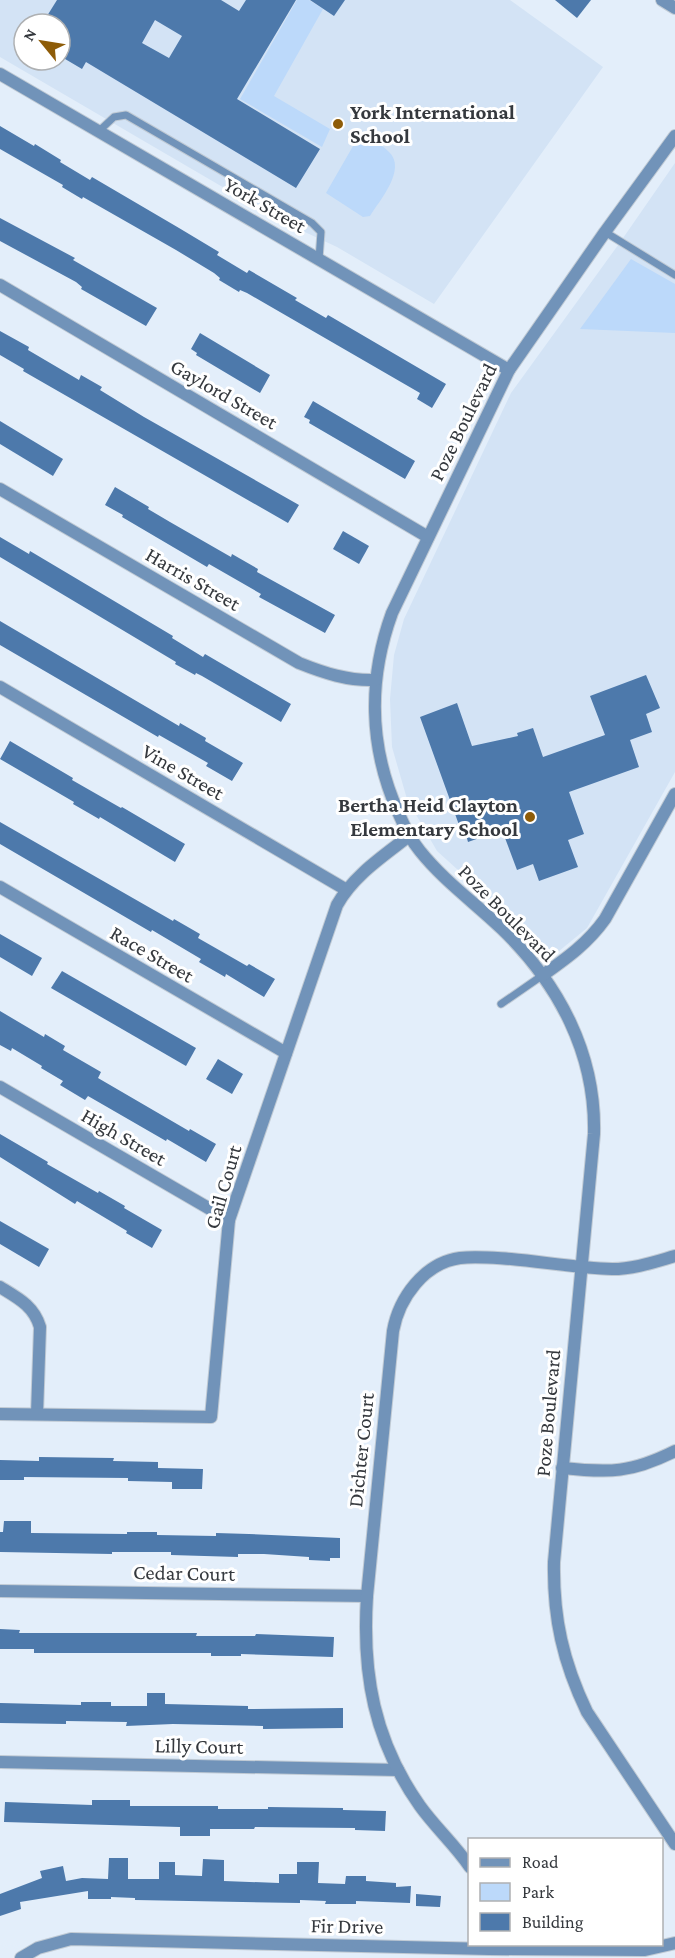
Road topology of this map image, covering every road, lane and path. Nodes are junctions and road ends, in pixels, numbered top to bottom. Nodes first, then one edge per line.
1 (662, 0) edge
2 (675, 8) edge
3 (0, 74) edge
4 (99, 131) junction
5 (675, 136) edge
6 (604, 232) junction
7 (319, 259) junction
8 (675, 275) edge
9 (0, 285) edge
10 (508, 370) junction
11 (0, 489) edge
12 (428, 537) junction
13 (375, 680) junction
14 (0, 687) edge
15 (675, 794) edge
16 (409, 836) junction
17 (0, 887) edge
18 (345, 889) junction
19 (543, 975) junction
20 (501, 1005) dead end
21 (285, 1053) junction
22 (0, 1087) edge
23 (230, 1220) junction
24 (675, 1256) edge
25 (582, 1266) junction
26 (0, 1287) edge
27 (0, 1414) edge
28 (37, 1414) junction
29 (675, 1451) edge
30 (562, 1468) junction
31 (0, 1591) edge
32 (367, 1596) junction
33 (0, 1762) edge
34 (398, 1770) junction
35 (675, 1844) edge
36 (468, 1864) edge
37 (662, 1946) edge
38 (489, 1947) edge
39 (21, 1958) edge

1 - 2 street
3 - 4 street, York Street
4 - 7 street, York Street
4 - 7 lane
5 - 6 street, Poze Boulevard
6 - 8 lane
6 - 10 street, Poze Boulevard
7 - 10 street, York Street
9 - 12 street, Gaylord Street
10 - 12 street, Poze Boulevard
11 - 13 street, Harris Street
12 - 13 street, Poze Boulevard
13 - 16 street, Poze Boulevard
14 - 18 street, Vine Street
15 - 19 street
16 - 18 street, Gail Court
16 - 19 street, Poze Boulevard
17 - 21 street, Race Street
18 - 21 street, Gail Court
19 - 20 lane
19 - 25 street, Poze Boulevard
21 - 23 street, Gail Court
22 - 23 street, High Street
23 - 28 street, Gail Court
24 - 25 street, Dichter Court
25 - 30 street, Poze Boulevard
25 - 32 street, Dichter Court
26 - 28 street
27 - 28 street, Gail Court
29 - 30 street
30 - 35 street, Poze Boulevard
31 - 32 street, Cedar Court
32 - 34 street, Dichter Court
33 - 34 street, Lilly Court
34 - 36 street, Dichter Court
37 - 38 street, Fir Drive
38 - 39 street, Fir Drive

